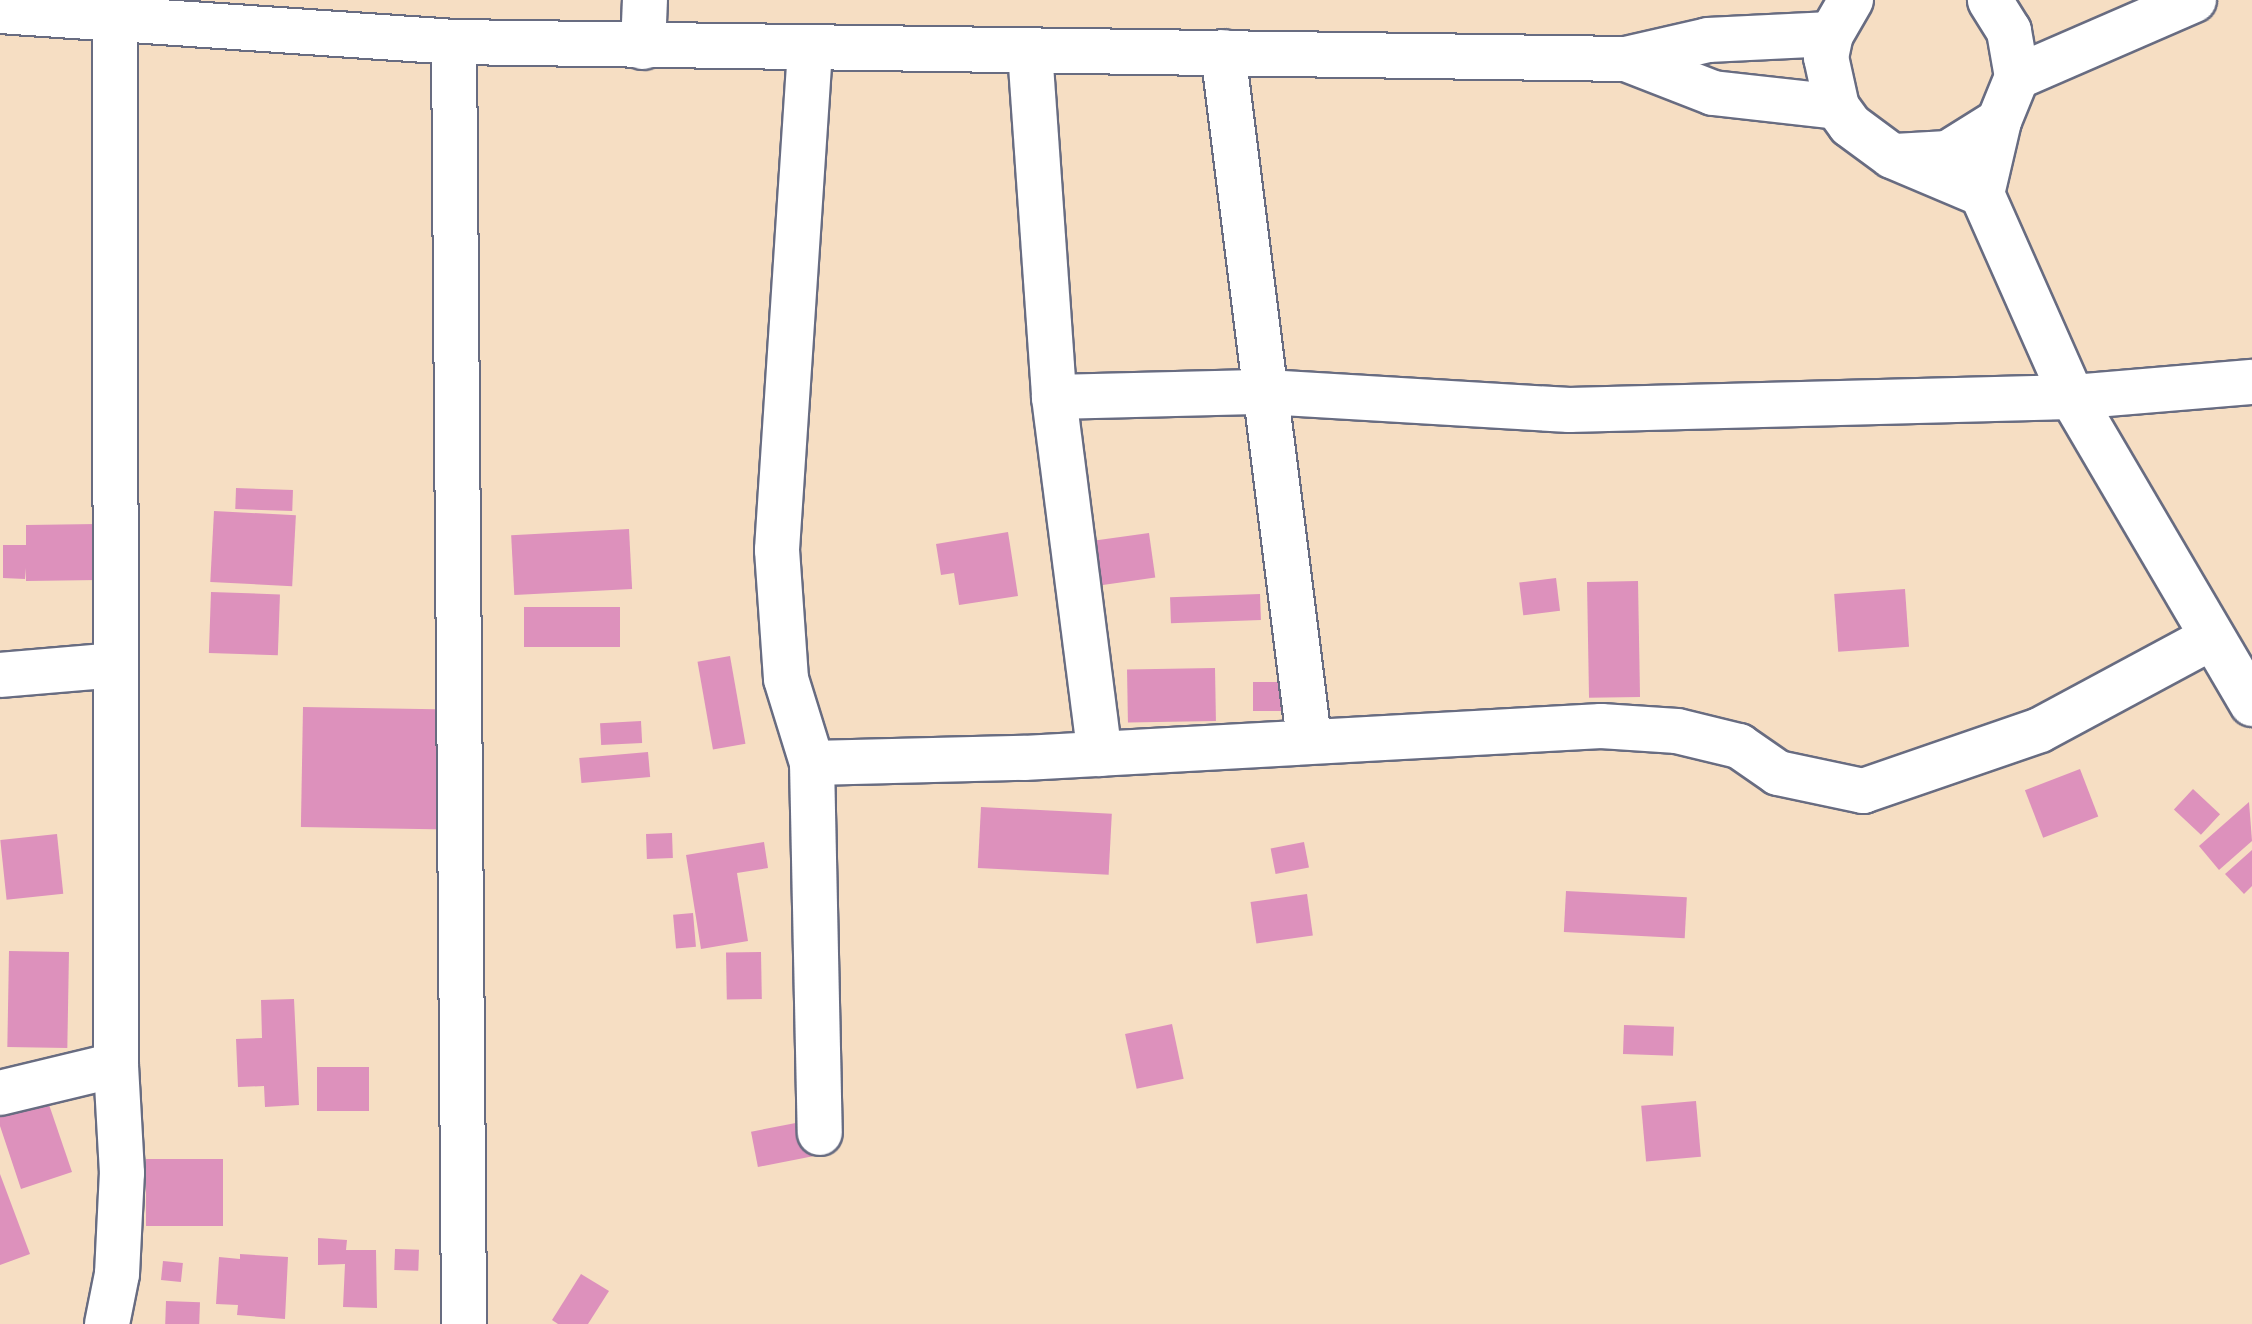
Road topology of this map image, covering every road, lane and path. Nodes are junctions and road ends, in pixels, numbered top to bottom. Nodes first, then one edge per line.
1 (645, 0) edge
2 (1990, 0) edge
3 (2194, 0) edge
4 (0, 11) edge
5 (1841, 17) edge
6 (115, 21) junction
7 (454, 42) junction
8 (643, 47) junction
9 (810, 50) junction
10 (1030, 51) junction
11 (1223, 52) junction
12 (1626, 59) junction
13 (2017, 77) junction
14 (1837, 107) junction
15 (1999, 121) junction
16 (1892, 156) junction
17 (1982, 194) junction
18 (2252, 382) edge
19 (1266, 392) junction
20 (1054, 397) junction
21 (2072, 397) junction
22 (2211, 638) junction
23 (116, 665) junction
24 (0, 675) edge
25 (2252, 704) edge
26 (1309, 740) junction
27 (1100, 754) junction
28 (812, 763) junction
29 (116, 1065) junction
30 (0, 1093) edge
31 (820, 1133) dead end
32 (107, 1324) edge
33 (464, 1324) edge

1 - 8 street
2 - 13 street
3 - 13 street
4 - 6 street
5 - 12 street
5 - 14 street
6 - 7 street
6 - 23 street
7 - 8 street
7 - 33 street
8 - 9 street
9 - 10 street
9 - 28 street
10 - 11 street
10 - 20 street
11 - 12 street
11 - 19 street
12 - 14 street
13 - 15 street
14 - 16 street
15 - 16 street
15 - 17 street
16 - 17 street
17 - 21 street
18 - 21 street
19 - 20 street
19 - 21 street
19 - 26 street
20 - 27 street
21 - 22 street
22 - 25 street
22 - 26 street
23 - 24 street
23 - 29 street
26 - 27 street
27 - 28 street
28 - 31 street
29 - 30 street
29 - 32 street

